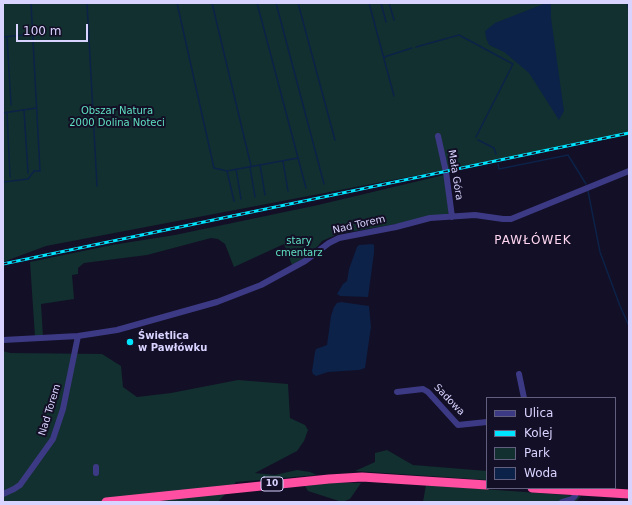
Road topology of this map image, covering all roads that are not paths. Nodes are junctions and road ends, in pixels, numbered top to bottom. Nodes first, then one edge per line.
1 (438, 136) dead end
2 (629, 171) edge
3 (452, 217) junction
4 (78, 336) junction
5 (3, 340) edge
6 (519, 374) dead end
7 (397, 392) dead end
8 (524, 397) edge
9 (486, 422) edge
10 (486, 485) edge
11 (547, 489) edge
12 (588, 490) edge
13 (576, 491) junction
14 (3, 494) edge
15 (629, 494) edge
16 (106, 502) edge
17 (562, 502) edge

1 - 3 street, Mała Góra
2 - 3 street, Nad Torem
3 - 4 street, Nad Torem
4 - 5 street, Nad Torem
4 - 14 street, Nad Torem
6 - 8 street
7 - 9 street, Sadowa
10 - 16 highway, 10
11 - 13 highway
12 - 13 highway
12 - 15 highway
13 - 17 street

